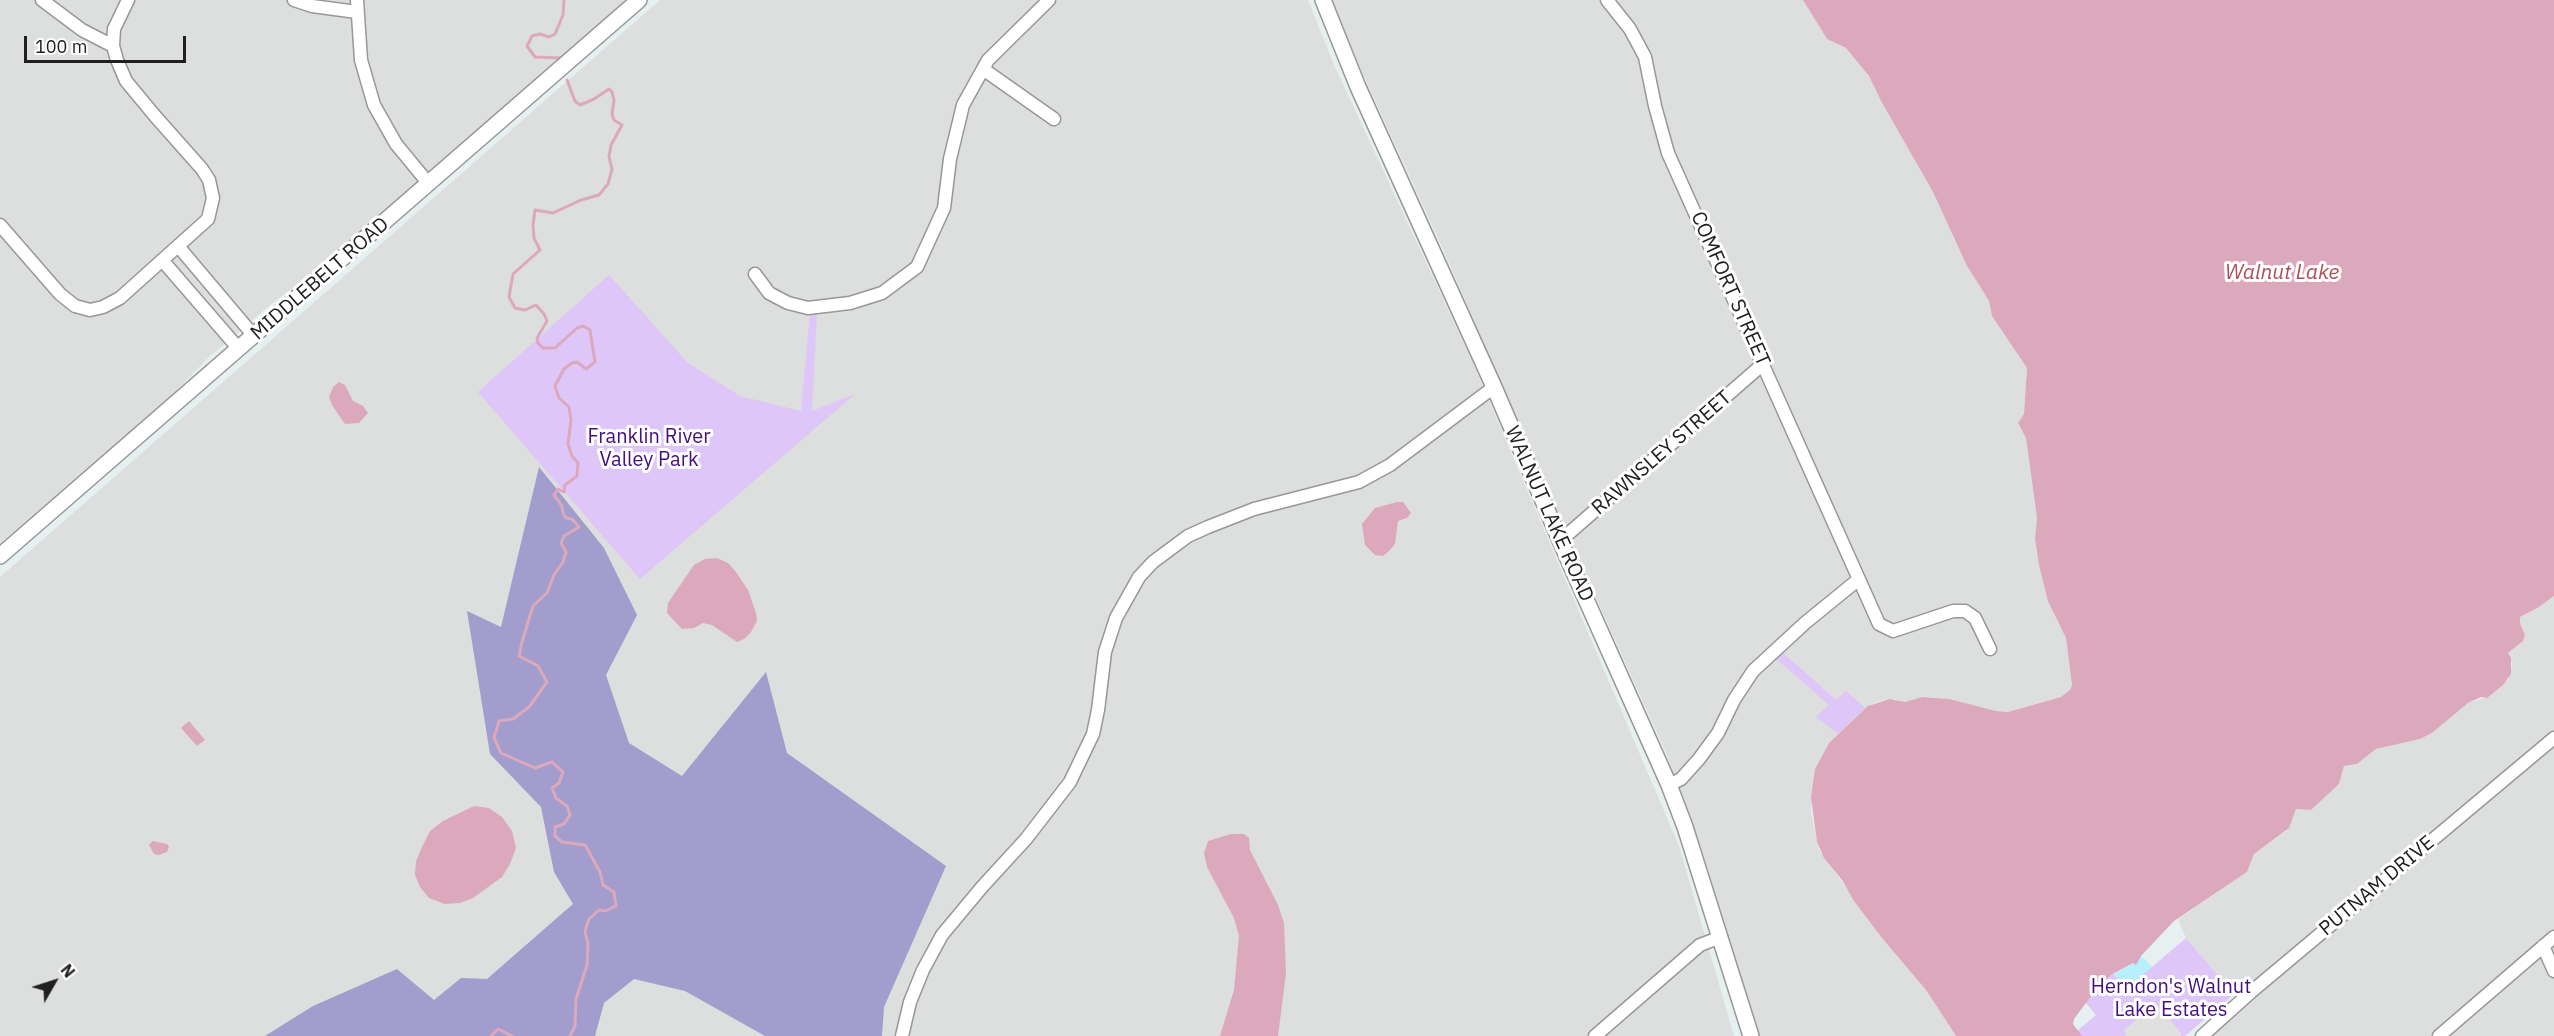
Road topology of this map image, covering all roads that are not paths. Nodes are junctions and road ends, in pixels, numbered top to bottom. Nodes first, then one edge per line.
1 (42, 0) edge
2 (128, 0) edge
3 (294, 0) edge
4 (639, 0) edge
5 (1049, 0) edge
6 (1323, 0) edge
7 (1607, 0) edge
8 (357, 6) edge
9 (113, 46) junction
10 (983, 69) junction
11 (1054, 119) dead end
12 (429, 184) junction
13 (0, 225) edge
14 (170, 253) junction
15 (755, 274) dead end
16 (254, 336) junction
17 (239, 349) junction
18 (1763, 364) junction
19 (1494, 387) junction
20 (1560, 541) junction
21 (0, 556) edge
22 (1859, 579) junction
23 (1990, 649) dead end
24 (2554, 738) edge
25 (1669, 785) junction
26 (1721, 937) junction
27 (2554, 938) edge
28 (2544, 946) junction
29 (2554, 971) edge
30 (902, 1036) edge
31 (1595, 1036) edge
32 (1752, 1036) edge
33 (2202, 1036) edge
34 (2439, 1036) edge

1 - 9 street
2 - 9 street
3 - 8 street
4 - 12 street, MIDDLEBELT ROAD
5 - 10 street
6 - 19 street, WALNUT LAKE ROAD
7 - 18 street, COMFORT STREET
8 - 12 street
9 - 14 street
10 - 11 street
10 - 15 street
12 - 16 street, MIDDLEBELT ROAD
13 - 14 street
14 - 16 street
14 - 17 street
16 - 17 street, MIDDLEBELT ROAD
17 - 21 street, MIDDLEBELT ROAD
18 - 20 street, RAWNSLEY STREET
18 - 22 street, COMFORT STREET
19 - 20 street, WALNUT LAKE ROAD
19 - 30 street
20 - 25 street, WALNUT LAKE ROAD
22 - 23 street, COMFORT STREET
22 - 25 street
24 - 33 street, PUTNAM DRIVE
25 - 26 street, WALNUT LAKE ROAD
26 - 31 street
26 - 32 street, WALNUT LAKE ROAD
27 - 28 street
28 - 29 street
28 - 34 street

